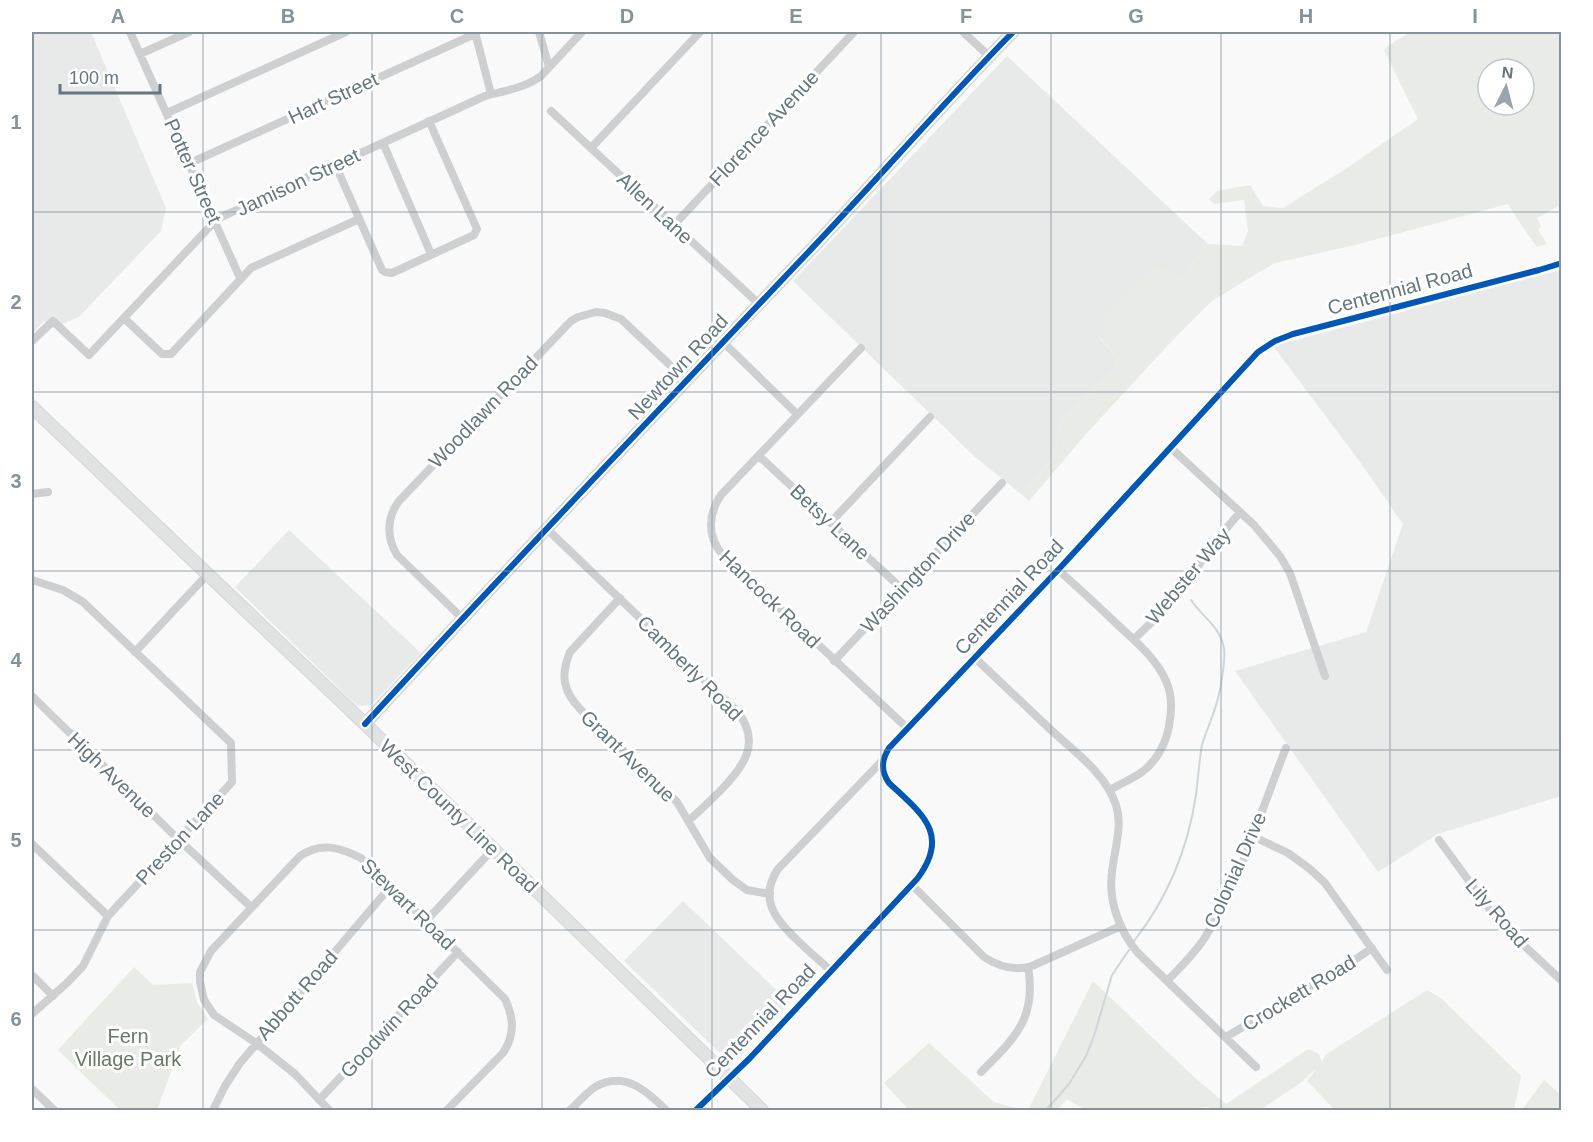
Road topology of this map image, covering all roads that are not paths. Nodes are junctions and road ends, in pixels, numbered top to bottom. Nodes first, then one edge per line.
1 (130, 32) edge
2 (189, 32) edge
3 (346, 32) edge
4 (539, 32) edge
5 (582, 32) edge
6 (700, 32) edge
7 (854, 32) edge
8 (963, 32) edge
9 (1013, 32) edge
10 (475, 33) edge
11 (140, 54) junction
12 (989, 56) junction
13 (549, 67) junction
14 (490, 94) junction
15 (551, 111) dead end
16 (167, 113) junction
17 (429, 121) junction
18 (383, 143) junction
19 (591, 148) junction
20 (190, 164) junction
21 (335, 164) junction
22 (359, 219) junction
23 (215, 220) junction
24 (674, 225) junction
25 (431, 254) junction
26 (1562, 263) edge
27 (240, 278) junction
28 (759, 304) junction
29 (124, 318) junction
30 (32, 341) edge
31 (724, 343) junction
32 (861, 348) dead end
33 (687, 381) junction
34 (32, 407) edge
35 (798, 414) junction
36 (930, 417) dead end
37 (1171, 448) junction
38 (759, 456) junction
39 (1002, 483) dead end
40 (48, 492) dead end
41 (32, 494) edge
42 (1240, 512) junction
43 (831, 522) junction
44 (547, 529) junction
45 (1058, 570) junction
46 (207, 575) junction
47 (32, 580) edge
48 (902, 589) junction
49 (620, 598) junction
50 (462, 618) junction
51 (1134, 639) junction
52 (135, 652) junction
53 (975, 658) junction
54 (834, 661) junction
55 (1325, 675) dead end
56 (32, 696) edge
57 (365, 724) junction
58 (907, 728) junction
59 (1286, 748) dead end
60 (883, 760) junction
61 (1110, 790) junction
62 (688, 821) junction
63 (1252, 836) junction
64 (178, 839) junction
65 (1439, 840) dead end
66 (32, 844) edge
67 (493, 849) junction
68 (912, 885) junction
69 (390, 887) junction
70 (770, 894) junction
71 (251, 907) junction
72 (108, 916) junction
73 (426, 921) junction
74 (1121, 926) junction
75 (1372, 948) junction
76 (458, 952) junction
77 (1028, 967) junction
78 (1388, 970) dead end
79 (831, 971) junction
80 (32, 975) edge
81 (1167, 981) junction
82 (1562, 981) edge
83 (53, 996) junction
84 (32, 1014) edge
85 (1226, 1037) junction
86 (256, 1043) junction
87 (1256, 1067) dead end
88 (981, 1072) dead end
89 (728, 1079) junction
90 (32, 1089) edge
91 (319, 1100) junction
92 (54, 1110) edge
93 (213, 1110) edge
94 (329, 1110) edge
95 (447, 1110) edge
96 (570, 1110) edge
97 (666, 1110) edge
98 (696, 1110) edge
99 (762, 1110) edge

1 - 11 street, Potter Street
2 - 11 street
3 - 16 street
4 - 13 street
5 - 13 street, Jamison Street
6 - 19 street
7 - 24 street, Florence Avenue
8 - 12 street
9 - 12 street, Newtown Road
10 - 14 street
10 - 20 street, Hart Street
11 - 16 street, Potter Street
12 - 28 street, Newtown Road
13 - 14 street, Jamison Street
14 - 17 street, Jamison Street
15 - 19 street, Allen Lane
16 - 20 street, Potter Street
17 - 18 street, Jamison Street
17 - 25 street
18 - 21 street, Jamison Street
18 - 25 street
19 - 24 street, Allen Lane
20 - 23 street, Potter Street
21 - 22 street
21 - 23 street, Jamison Street
22 - 25 street
22 - 27 street
23 - 27 street, Potter Street
23 - 29 street, Jamison Street
24 - 28 street, Allen Lane
26 - 37 street, Centennial Road
27 - 29 street
28 - 31 street, Newtown Road
29 - 30 street, Jamison Street
31 - 33 street, Newtown Road
31 - 35 street
32 - 35 street, Hancock Road
33 - 44 street, Newtown Road
33 - 50 street, Woodlawn Road
34 - 46 main road, West County Line Road
35 - 38 street, Hancock Road
36 - 43 street
37 - 42 street
37 - 45 street, Centennial Road
38 - 43 street, Betsy Lane
38 - 54 street, Hancock Road
39 - 48 street, Washington Drive
40 - 41 street
42 - 51 street, Webster Way
42 - 55 street
43 - 48 street, Betsy Lane
44 - 49 street, Camberly Road
44 - 50 street, Newtown Road
45 - 51 street
45 - 53 street, Centennial Road
46 - 52 street
46 - 57 main road, West County Line Road
47 - 52 street, Preston Lane
48 - 54 street, Washington Drive
49 - 62 street, Grant Avenue
49 - 62 street, Camberly Road
50 - 57 street, Newtown Road
51 - 61 street
52 - 64 street, Preston Lane
53 - 58 street, Centennial Road
53 - 61 street
54 - 58 street, Hancock Road
56 - 64 street, High Avenue
57 - 67 main road, West County Line Road
58 - 60 street, Centennial Road
59 - 63 street, Colonial Drive
60 - 68 street, Centennial Road
60 - 70 street
61 - 74 street
62 - 70 street, Grant Avenue
63 - 75 street
63 - 81 street, Colonial Drive
64 - 71 street, High Avenue
64 - 72 street, Preston Lane
65 - 82 street, Lily Road
66 - 72 street
67 - 73 street
67 - 89 main road, West County Line Road
68 - 77 street
68 - 79 street, Centennial Road
69 - 71 street, Stewart Road
69 - 73 street, Stewart Road
69 - 86 street, Abbott Road
70 - 79 street
71 - 86 street
72 - 83 street, Preston Lane
73 - 76 street, Stewart Road
74 - 77 street
74 - 81 street
75 - 78 street
75 - 85 street, Crockett Road
76 - 91 street, Goodwin Road
76 - 95 street, Stewart Road
77 - 88 street
79 - 89 street, Centennial Road
80 - 83 street
81 - 85 street
83 - 84 street, Preston Lane
85 - 87 street
86 - 91 street
86 - 93 street, Abbott Road
89 - 98 street, Centennial Road
89 - 99 main road, West County Line Road
90 - 92 street
91 - 94 street
96 - 97 street

